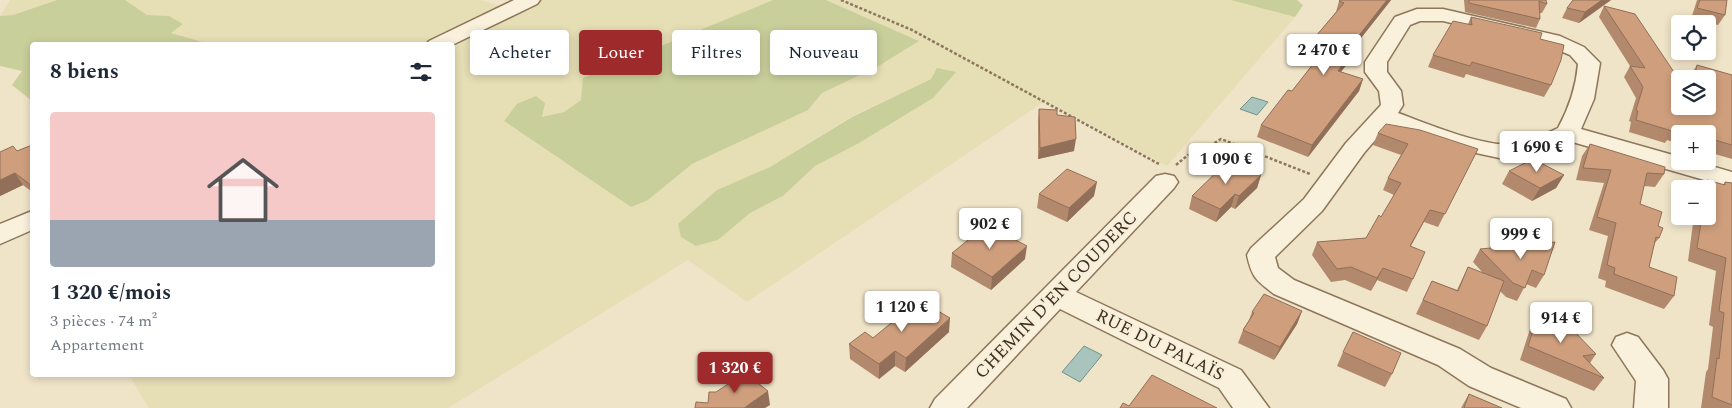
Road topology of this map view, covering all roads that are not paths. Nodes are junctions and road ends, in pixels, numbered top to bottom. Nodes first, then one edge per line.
1 (530, 0) edge
2 (1442, 7) edge
3 (442, 42) edge
4 (1384, 116) junction
5 (1567, 133) junction
6 (1168, 176) road end
7 (1732, 180) edge
8 (30, 221) edge
9 (0, 235) edge
10 (1058, 294) junction
11 (1627, 345) dead end
12 (947, 408) edge
13 (1252, 408) edge
14 (1554, 408) edge
15 (1651, 408) edge

1 - 3 street
2 - 4 street
2 - 5 street
4 - 5 street
4 - 14 street
5 - 7 street
6 - 10 street, CHEMIN D'EN COUDERC
8 - 9 street
10 - 12 street, CHEMIN D'EN COUDERC
10 - 13 street, RUE DU PALAÏS
11 - 15 street

